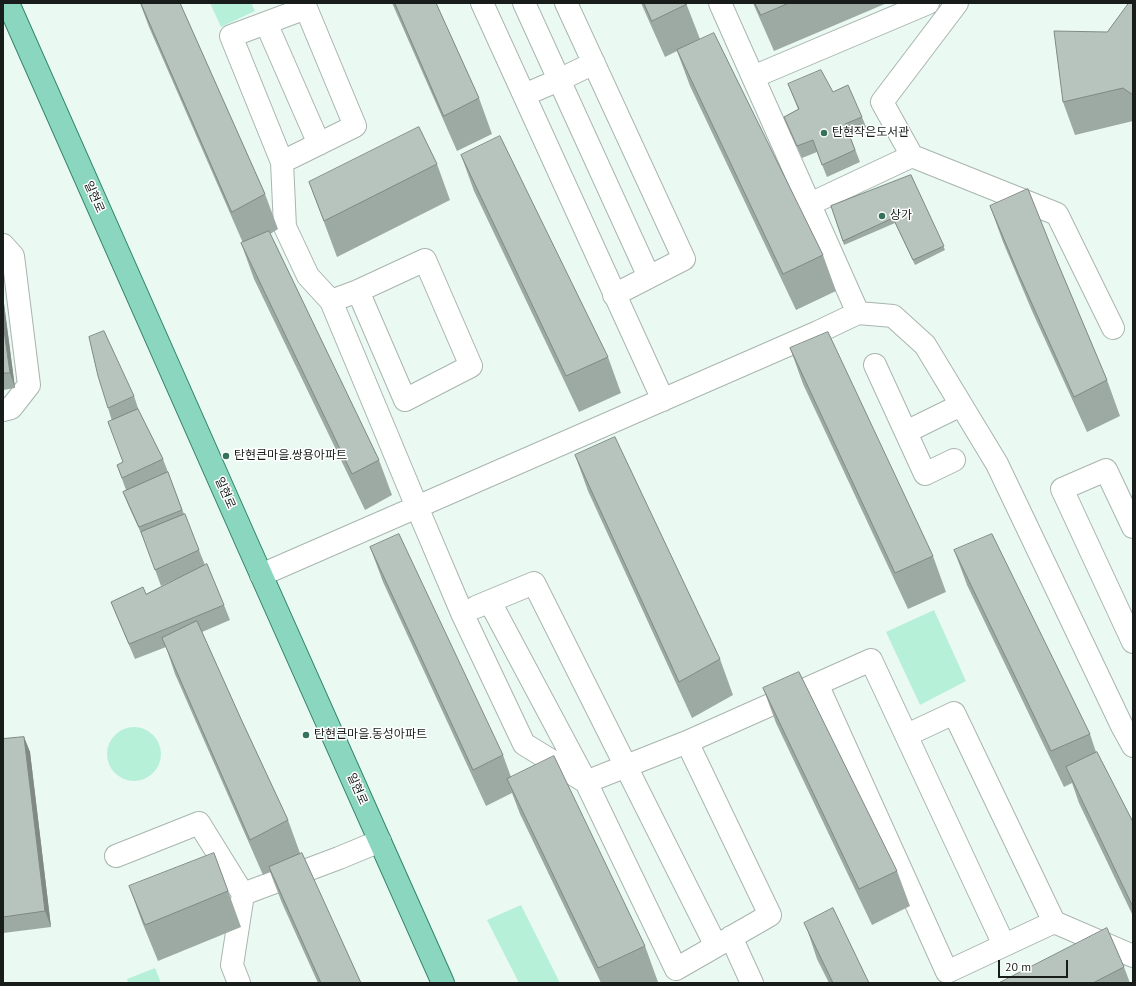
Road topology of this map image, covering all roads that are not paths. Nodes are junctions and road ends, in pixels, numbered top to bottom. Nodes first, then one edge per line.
1 (8, 3) edge
2 (482, 3) edge
3 (524, 3) edge
4 (566, 3) edge
5 (720, 3) edge
6 (928, 3) edge
7 (957, 3) edge
8 (266, 23) junction
9 (594, 63) junction
10 (753, 77) junction
11 (559, 80) junction
12 (524, 95) junction
13 (319, 144) junction
14 (912, 156) junction
15 (282, 162) junction
16 (810, 204) junction
17 (3, 245) edge
18 (649, 277) junction
19 (358, 291) junction
20 (614, 295) junction
21 (331, 301) junction
22 (858, 313) junction
23 (1113, 328) dead end
24 (875, 366) dead end
25 (663, 400) junction
26 (962, 405) junction
27 (3, 410) edge
28 (906, 432) junction
29 (954, 460) dead end
30 (417, 507) junction
31 (1133, 526) edge
32 (261, 575) junction
33 (490, 602) junction
34 (462, 613) junction
35 (1133, 642) edge
36 (817, 684) junction
37 (1127, 723) edge
38 (906, 735) junction
39 (687, 742) junction
40 (1133, 746) edge
41 (626, 766) junction
42 (586, 782) junction
43 (380, 841) junction
44 (116, 856) dead end
45 (243, 894) junction
46 (1054, 922) junction
47 (723, 942) junction
48 (1004, 945) junction
49 (1133, 956) edge
50 (239, 983) edge
51 (443, 983) edge
52 (752, 983) edge

1 - 32 main road, 일현로
2 - 12 lane
3 - 11 lane
4 - 9 lane
5 - 10 lane
6 - 10 lane
7 - 14 lane
8 - 13 lane
8 - 13 lane
8 - 15 lane
9 - 11 lane
9 - 18 lane
10 - 16 lane
11 - 12 lane
11 - 18 lane
12 - 20 lane
13 - 15 lane
14 - 16 lane
14 - 23 lane
15 - 21 lane
16 - 22 lane
17 - 27 lane
18 - 20 lane
19 - 19 lane
19 - 21 lane
20 - 25 lane
21 - 30 lane
22 - 25 lane
22 - 26 lane
24 - 28 lane
25 - 30 lane
26 - 28 lane
26 - 37 lane
28 - 29 lane
30 - 32 lane
30 - 34 lane
31 - 35 lane
32 - 43 main road, 일현로
33 - 34 lane
33 - 41 lane
33 - 42 lane
34 - 42 lane
36 - 38 lane
36 - 39 lane
36 - 48 lane
37 - 40 lane
38 - 46 lane
38 - 48 lane
39 - 41 lane
39 - 47 lane
41 - 42 lane
41 - 47 lane
42 - 47 lane
43 - 45 lane
43 - 51 main road, 일현로
44 - 45 lane
45 - 50 lane
46 - 48 lane
46 - 49 lane
47 - 52 lane

